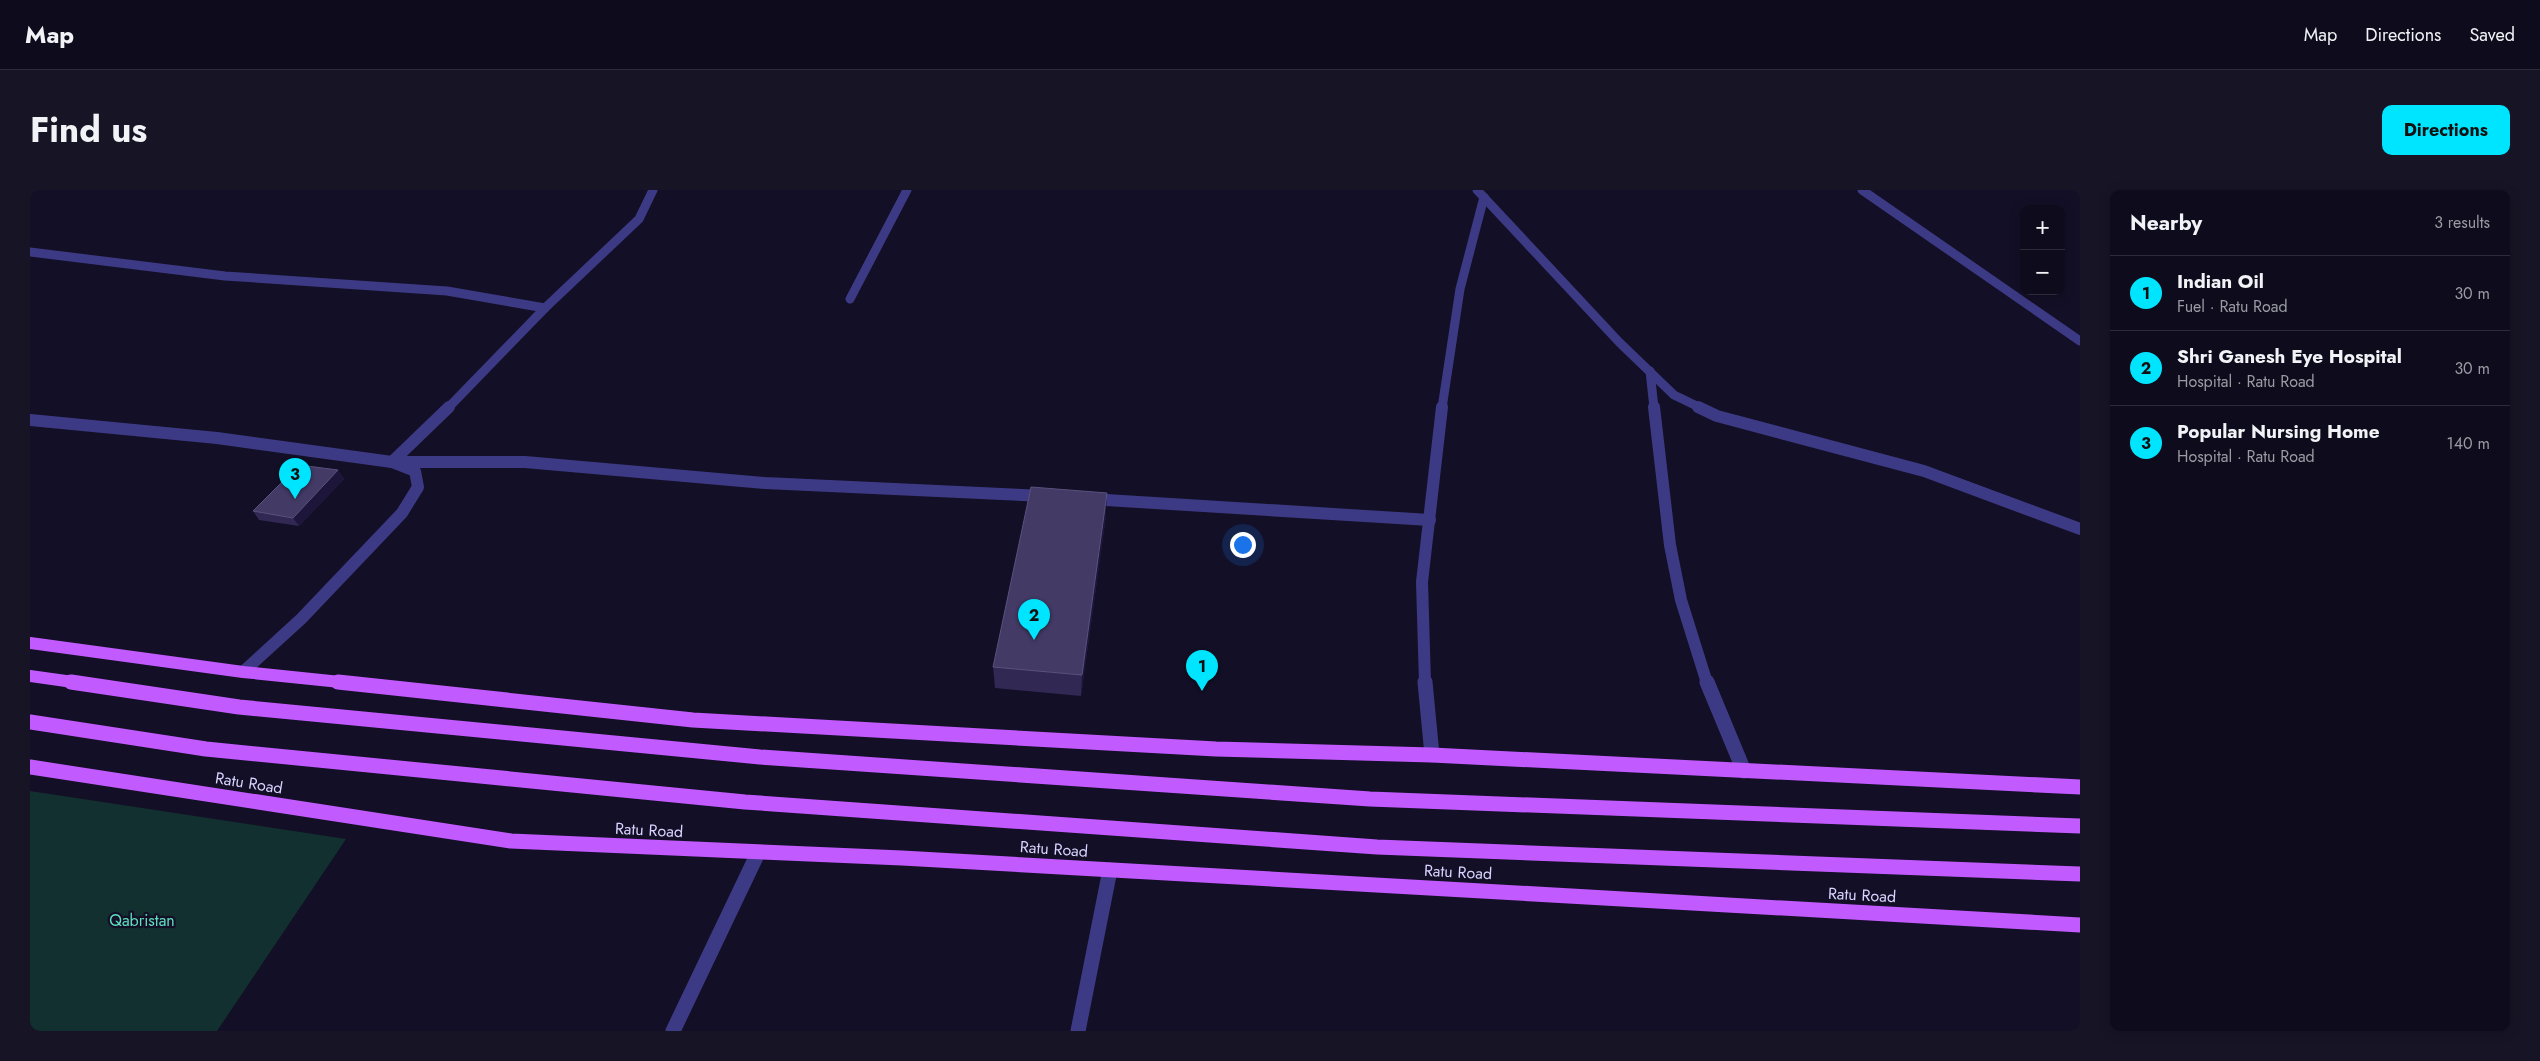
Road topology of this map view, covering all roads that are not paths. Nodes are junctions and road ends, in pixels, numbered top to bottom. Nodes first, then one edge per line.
1 (653, 190) edge
2 (906, 190) edge
3 (1862, 190) edge
4 (1481, 194) edge
5 (30, 252) edge
6 (850, 299) dead end
7 (545, 308) junction
8 (2080, 341) edge
9 (1650, 371) junction
10 (30, 420) edge
11 (392, 462) junction
12 (1062, 497) edge
13 (1082, 499) edge
14 (1430, 520) junction
15 (2080, 529) edge
16 (30, 643) edge
17 (243, 672) junction
18 (30, 676) edge
19 (30, 722) edge
20 (1432, 755) junction
21 (30, 767) edge
22 (1744, 771) junction
23 (2080, 788) edge
24 (2080, 826) edge
25 (758, 852) junction
26 (1110, 870) junction
27 (2080, 874) edge
28 (2080, 924) edge
29 (674, 1031) edge
30 (1078, 1031) edge

1 - 7 street
2 - 6 street
3 - 8 street
4 - 9 street
4 - 14 street
5 - 7 street
7 - 11 street
9 - 15 street
9 - 22 street
10 - 11 street
11 - 12 street
11 - 17 street
13 - 14 street
14 - 20 street
16 - 17 main road
17 - 20 main road
18 - 24 main road
19 - 27 main road
20 - 22 main road
21 - 25 main road, Ratu Road
22 - 23 main road
25 - 26 main road, Ratu Road
25 - 29 street
26 - 28 main road, Ratu Road
26 - 30 street

